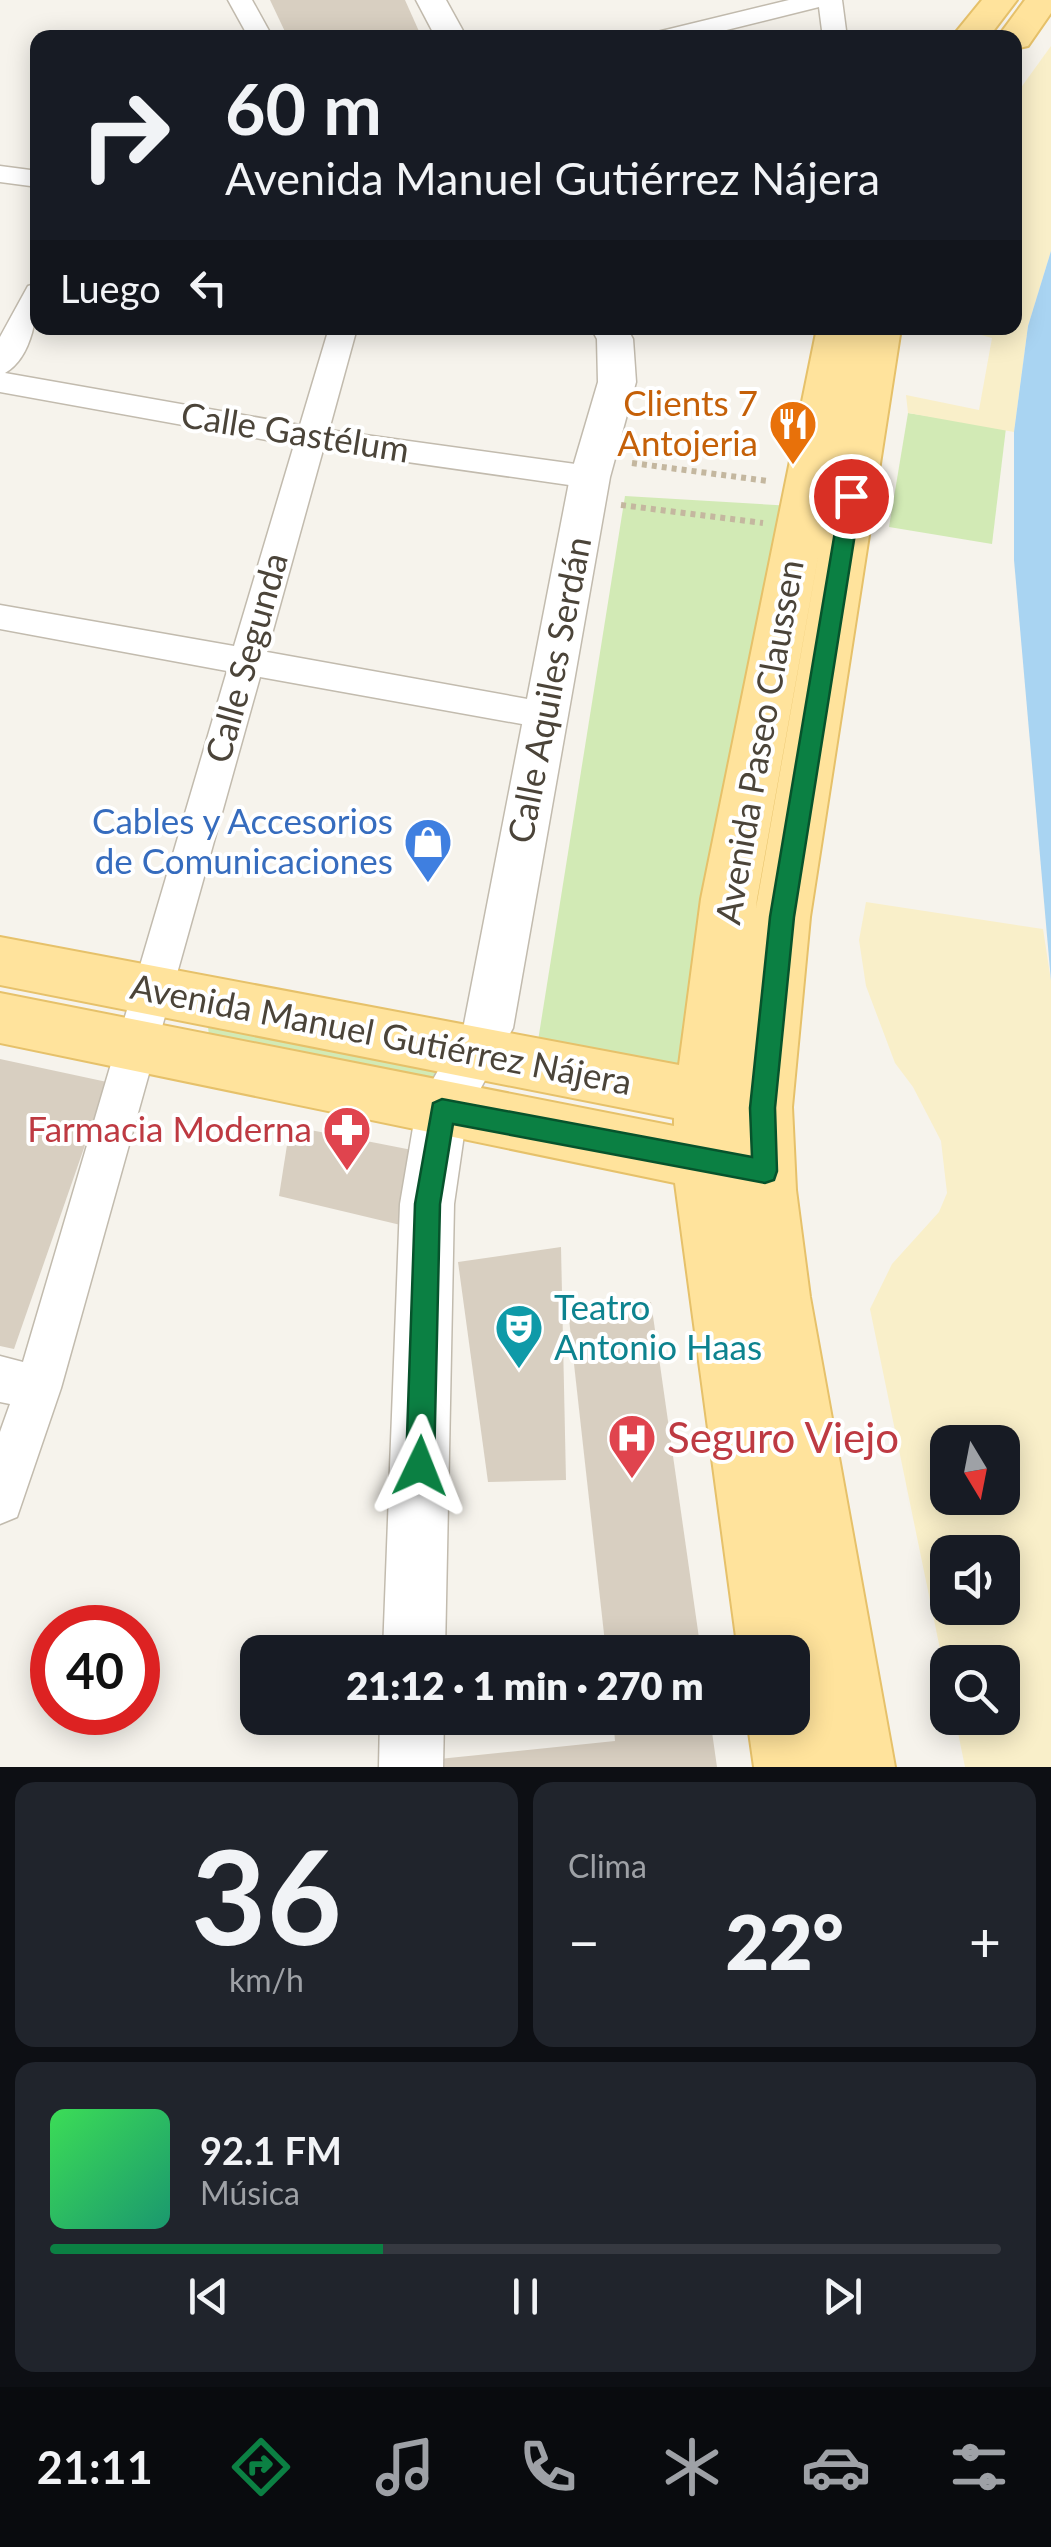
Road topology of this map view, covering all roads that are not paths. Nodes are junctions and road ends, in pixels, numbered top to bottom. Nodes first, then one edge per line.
1 (240, 0) edge
2 (431, 0) edge
3 (819, 0) edge
4 (830, 0) edge
5 (1000, 0) edge
6 (1043, 0) edge
7 (257, 30) edge
8 (448, 30) edge
9 (695, 30) edge
10 (833, 30) edge
11 (976, 30) edge
12 (1021, 30) edge
13 (0, 174) edge
14 (30, 178) edge
15 (30, 308) edge
16 (341, 335) edge
17 (617, 335) edge
18 (837, 335) edge
19 (879, 335) edge
20 (0, 366) edge
21 (0, 382) edge
22 (313, 438) junction
23 (591, 479) junction
24 (0, 617) edge
25 (244, 662) junction
26 (544, 715) junction
27 (0, 962) edge
28 (152, 989) junction
29 (0, 1018) edge
30 (137, 1045) junction
31 (473, 1053) junction
32 (442, 1110) junction
33 (734, 1135) junction
34 (19, 1384) edge
35 (0, 1500) edge
36 (415, 1635) edge
37 (773, 1635) edge
38 (412, 1735) edge
39 (787, 1735) edge
40 (411, 1767) edge
41 (792, 1767) edge
42 (857, 1767) edge

1 - 7 street
2 - 8 street
3 - 9 street
4 - 10 street
5 - 11 main road
6 - 12 main road
13 - 14 street
15 - 20 street
16 - 22 street, Calle Segunda
17 - 23 street, Calle Aquiles Serdán
18 - 33 main road, Avenida Paseo Claussen
19 - 33 main road, Avenida Paseo Claussen
21 - 22 street, Calle Gastélum
22 - 23 street, Calle Gastélum
22 - 25 street, Calle Segunda
23 - 26 street, Calle Aquiles Serdán
24 - 25 street
25 - 26 street
25 - 28 street, Calle Segunda
26 - 31 street, Calle Aquiles Serdán
27 - 28 main road, Avenida Manuel Gutiérrez Nájera
28 - 30 street, Calle Segunda
28 - 31 main road, Avenida Manuel Gutiérrez Nájera
29 - 30 main road, Avenida Manuel Gutiérrez Nájera
30 - 32 main road, Avenida Manuel Gutiérrez Nájera
30 - 34 street, Calle Segunda
31 - 32 street, Calle Aquiles Serdán
31 - 33 main road, Avenida Manuel Gutiérrez Nájera
32 - 33 main road, Avenida Manuel Gutiérrez Nájera
32 - 36 street
33 - 37 main road
33 - 42 main road
34 - 35 street, Calle Segunda
38 - 40 street
39 - 41 main road

